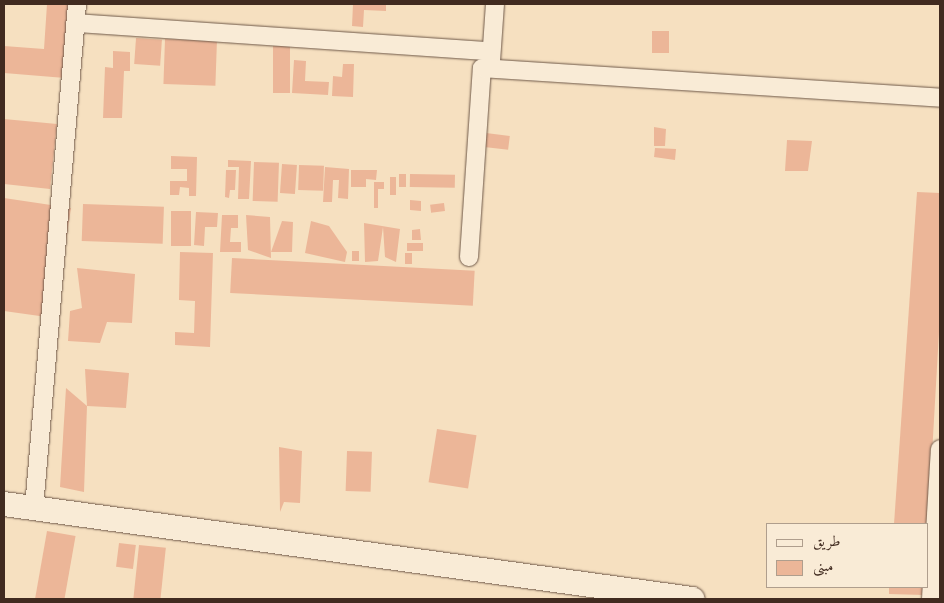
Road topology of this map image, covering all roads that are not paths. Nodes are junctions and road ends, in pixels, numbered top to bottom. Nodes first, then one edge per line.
1 (77, 4) edge
2 (495, 4) edge
3 (76, 23) junction
4 (491, 51) junction
5 (490, 69) junction
6 (940, 98) edge
7 (469, 257) dead end
8 (940, 450) edge
9 (4, 504) edge
10 (34, 508) junction
11 (692, 599) edge
12 (932, 599) edge

1 - 3 street
2 - 4 street
3 - 4 street
3 - 10 street
4 - 5 street
5 - 6 street
5 - 7 street
8 - 12 street
9 - 10 main road
10 - 11 main road

